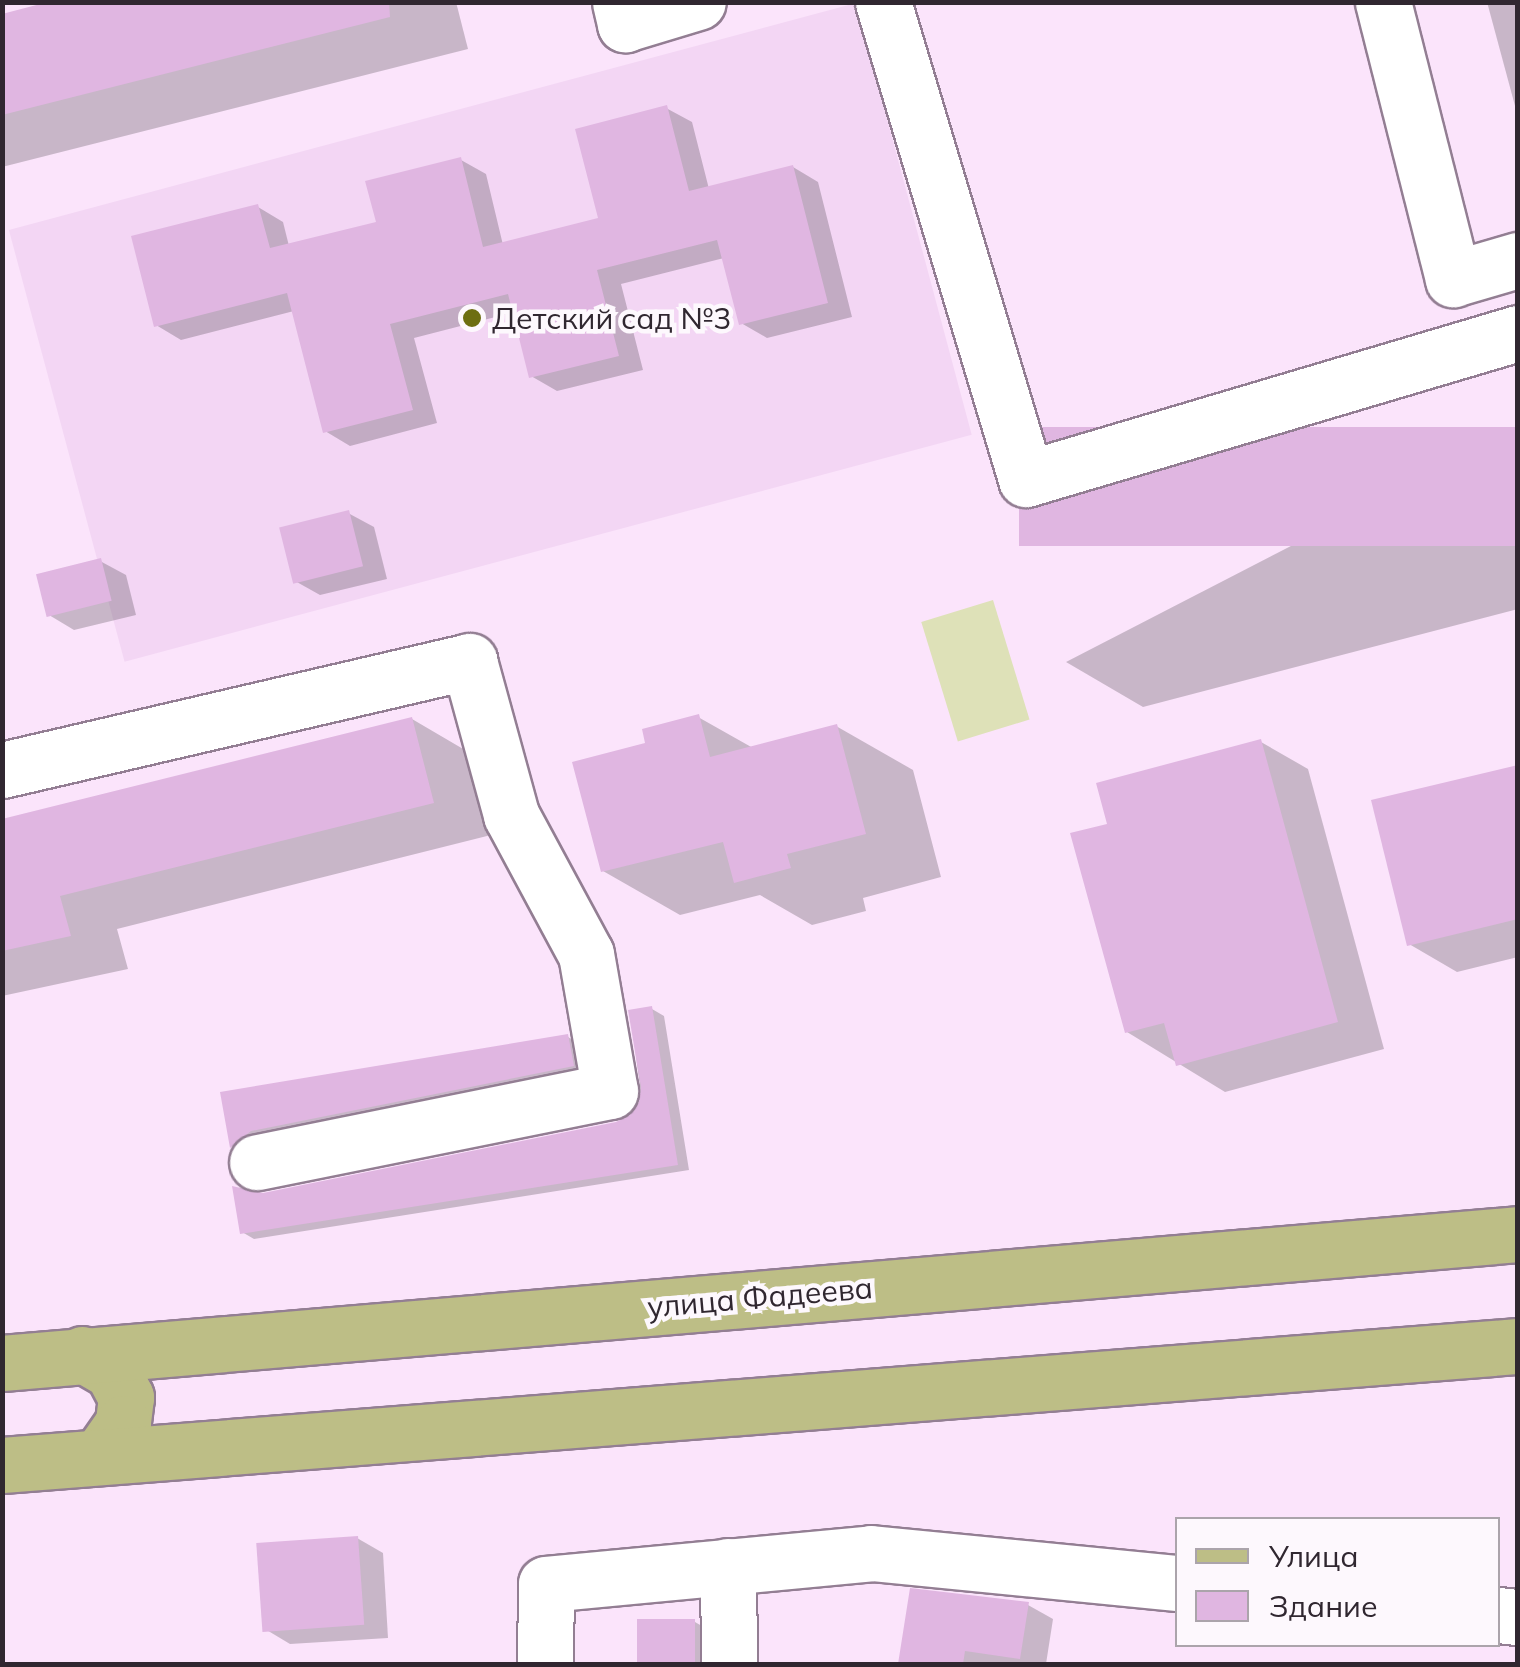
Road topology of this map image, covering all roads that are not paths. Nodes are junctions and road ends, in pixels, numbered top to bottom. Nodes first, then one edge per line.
1 (620, 2) edge
2 (698, 2) edge
3 (884, 2) edge
4 (1383, 2) edge
5 (1518, 260) edge
6 (1518, 333) edge
7 (2, 770) edge
8 (258, 1162) dead end
9 (1518, 1234) edge
10 (1518, 1346) edge
11 (82, 1354) junction
12 (2, 1363) edge
13 (101, 1456) junction
14 (2, 1465) edge
15 (728, 1566) junction
16 (1175, 1583) edge
17 (546, 1664) edge
18 (728, 1664) edge

1 - 2 street
3 - 6 street
4 - 5 street
7 - 8 street
9 - 11 main road, улица Фадеева
10 - 13 main road
11 - 12 main road, улица Фадеева
11 - 13 main road
13 - 14 main road
15 - 16 street
15 - 17 street
15 - 18 street

